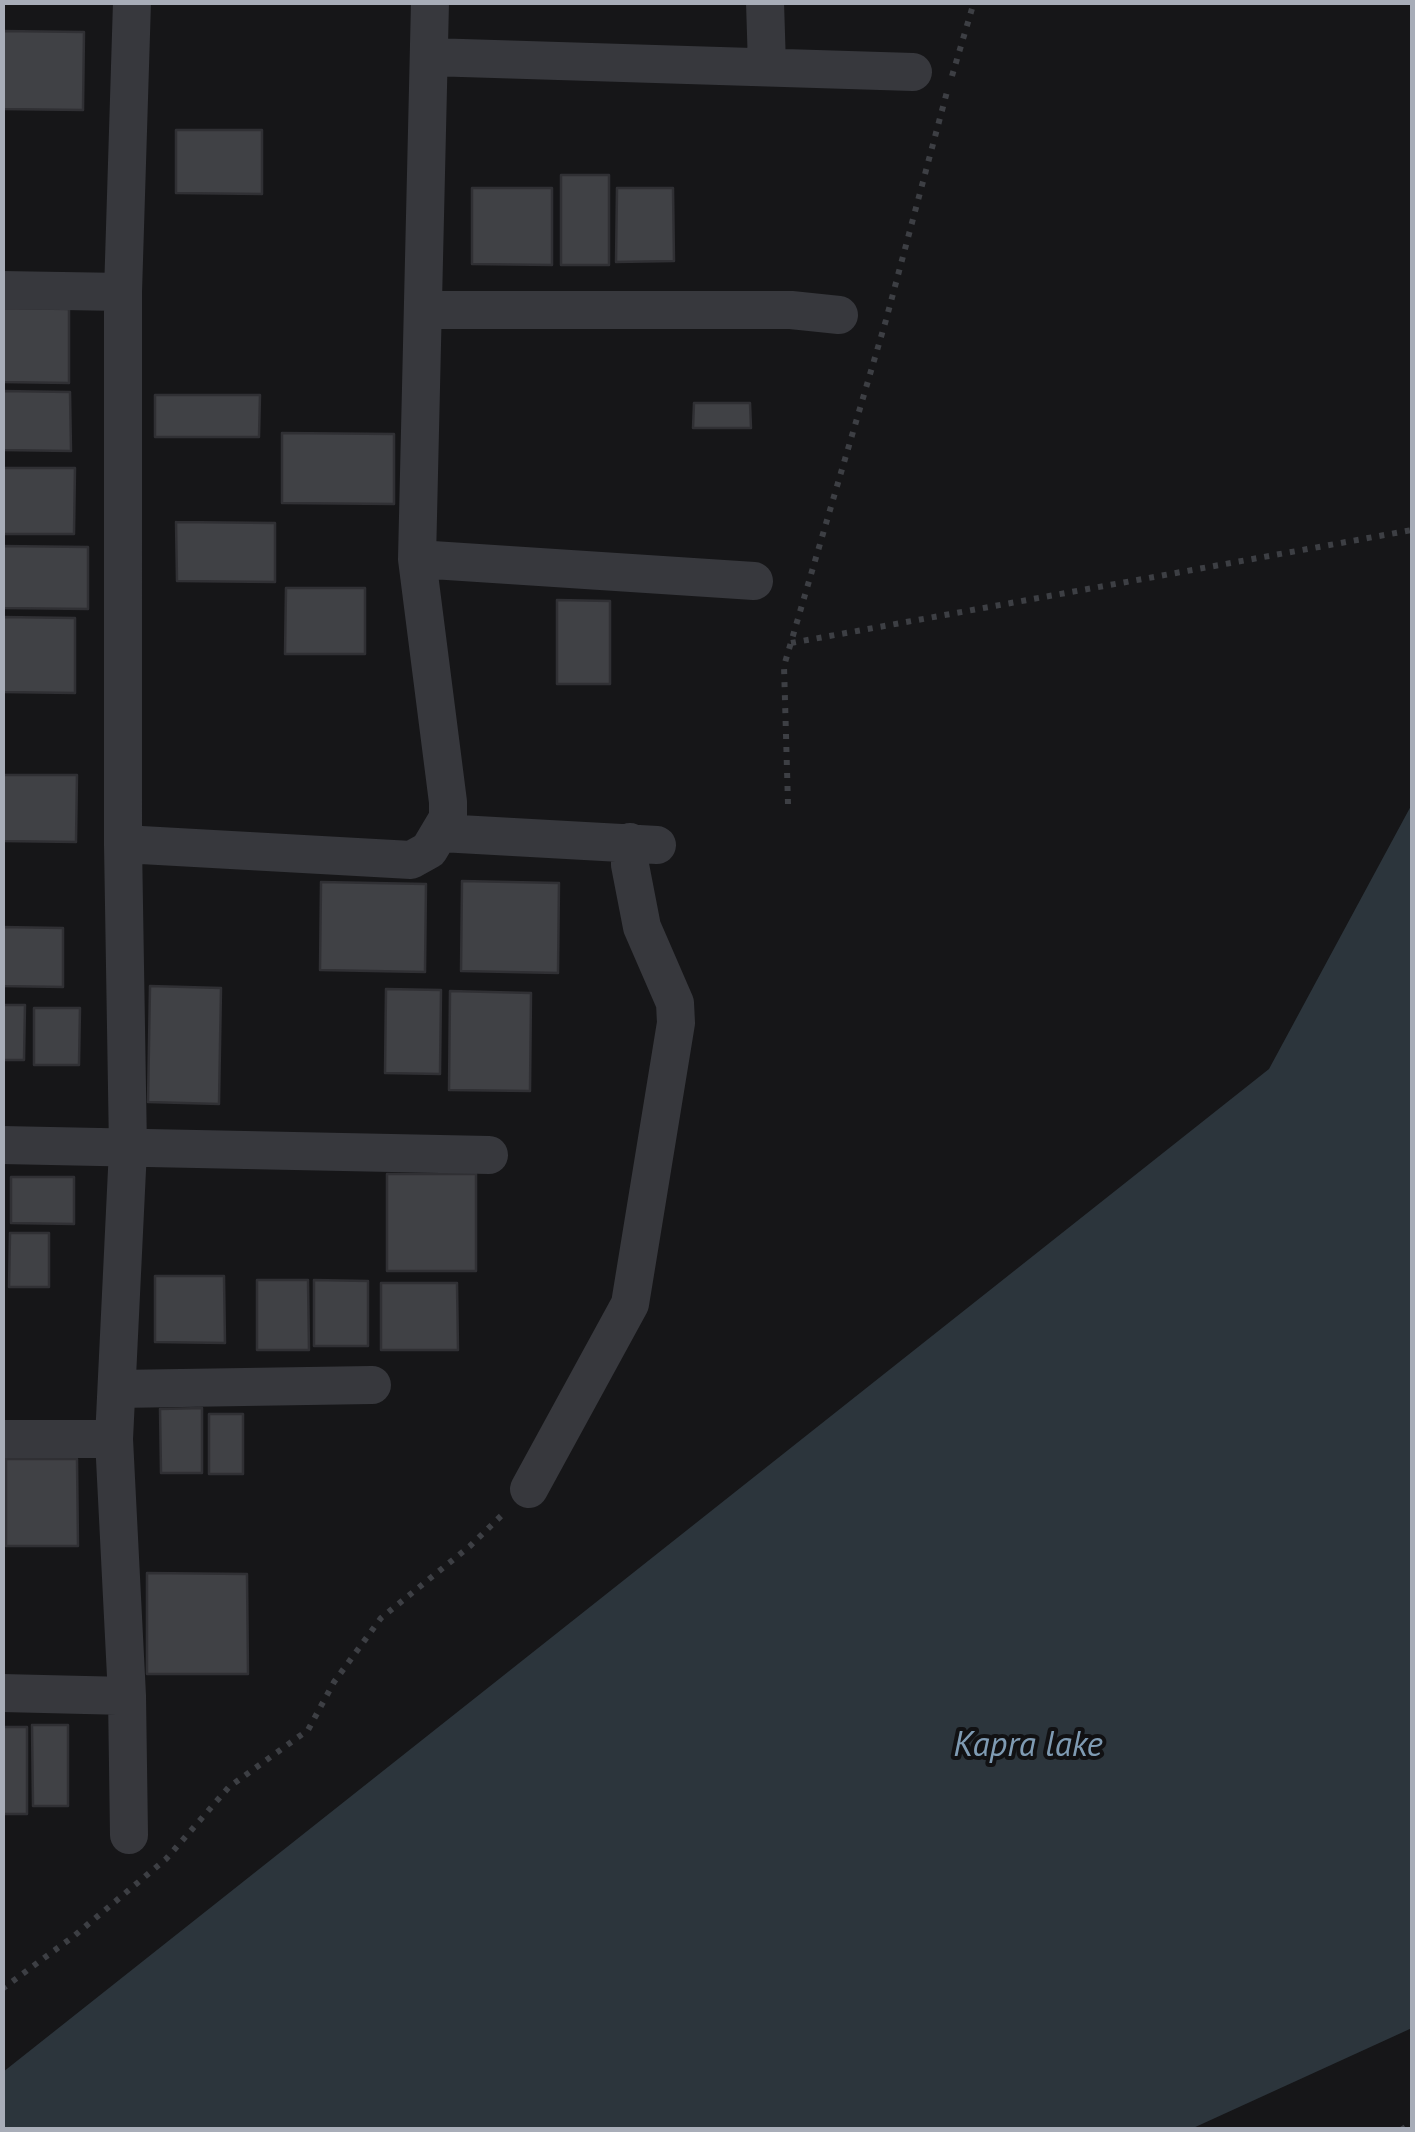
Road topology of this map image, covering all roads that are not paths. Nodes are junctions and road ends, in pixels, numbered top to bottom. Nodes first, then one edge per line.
1 (132, 2) edge
2 (430, 2) edge
3 (765, 2) edge
4 (430, 57) junction
5 (767, 66) junction
6 (913, 72) dead end
7 (2, 290) edge
8 (123, 292) junction
9 (423, 310) junction
10 (839, 314) dead end
11 (416, 559) junction
12 (754, 581) dead end
13 (441, 833) junction
14 (123, 844) junction
15 (2, 1144) edge
16 (128, 1149) junction
17 (490, 1155) dead end
18 (372, 1385) dead end
19 (117, 1388) junction
20 (2, 1440) edge
21 (114, 1440) junction
22 (530, 1489) road end
23 (2, 1693) edge
24 (127, 1696) junction
25 (130, 1835) dead end

1 - 8 street
2 - 4 street
3 - 5 street
4 - 5 street
4 - 9 street
5 - 6 street
7 - 8 street
8 - 14 street
9 - 10 street
9 - 11 street
11 - 12 street
11 - 13 street
13 - 14 street
13 - 22 street
14 - 16 street
15 - 16 street
16 - 17 street
16 - 19 street
18 - 19 street
19 - 21 street
20 - 21 street
21 - 24 street
23 - 24 street
24 - 25 street

